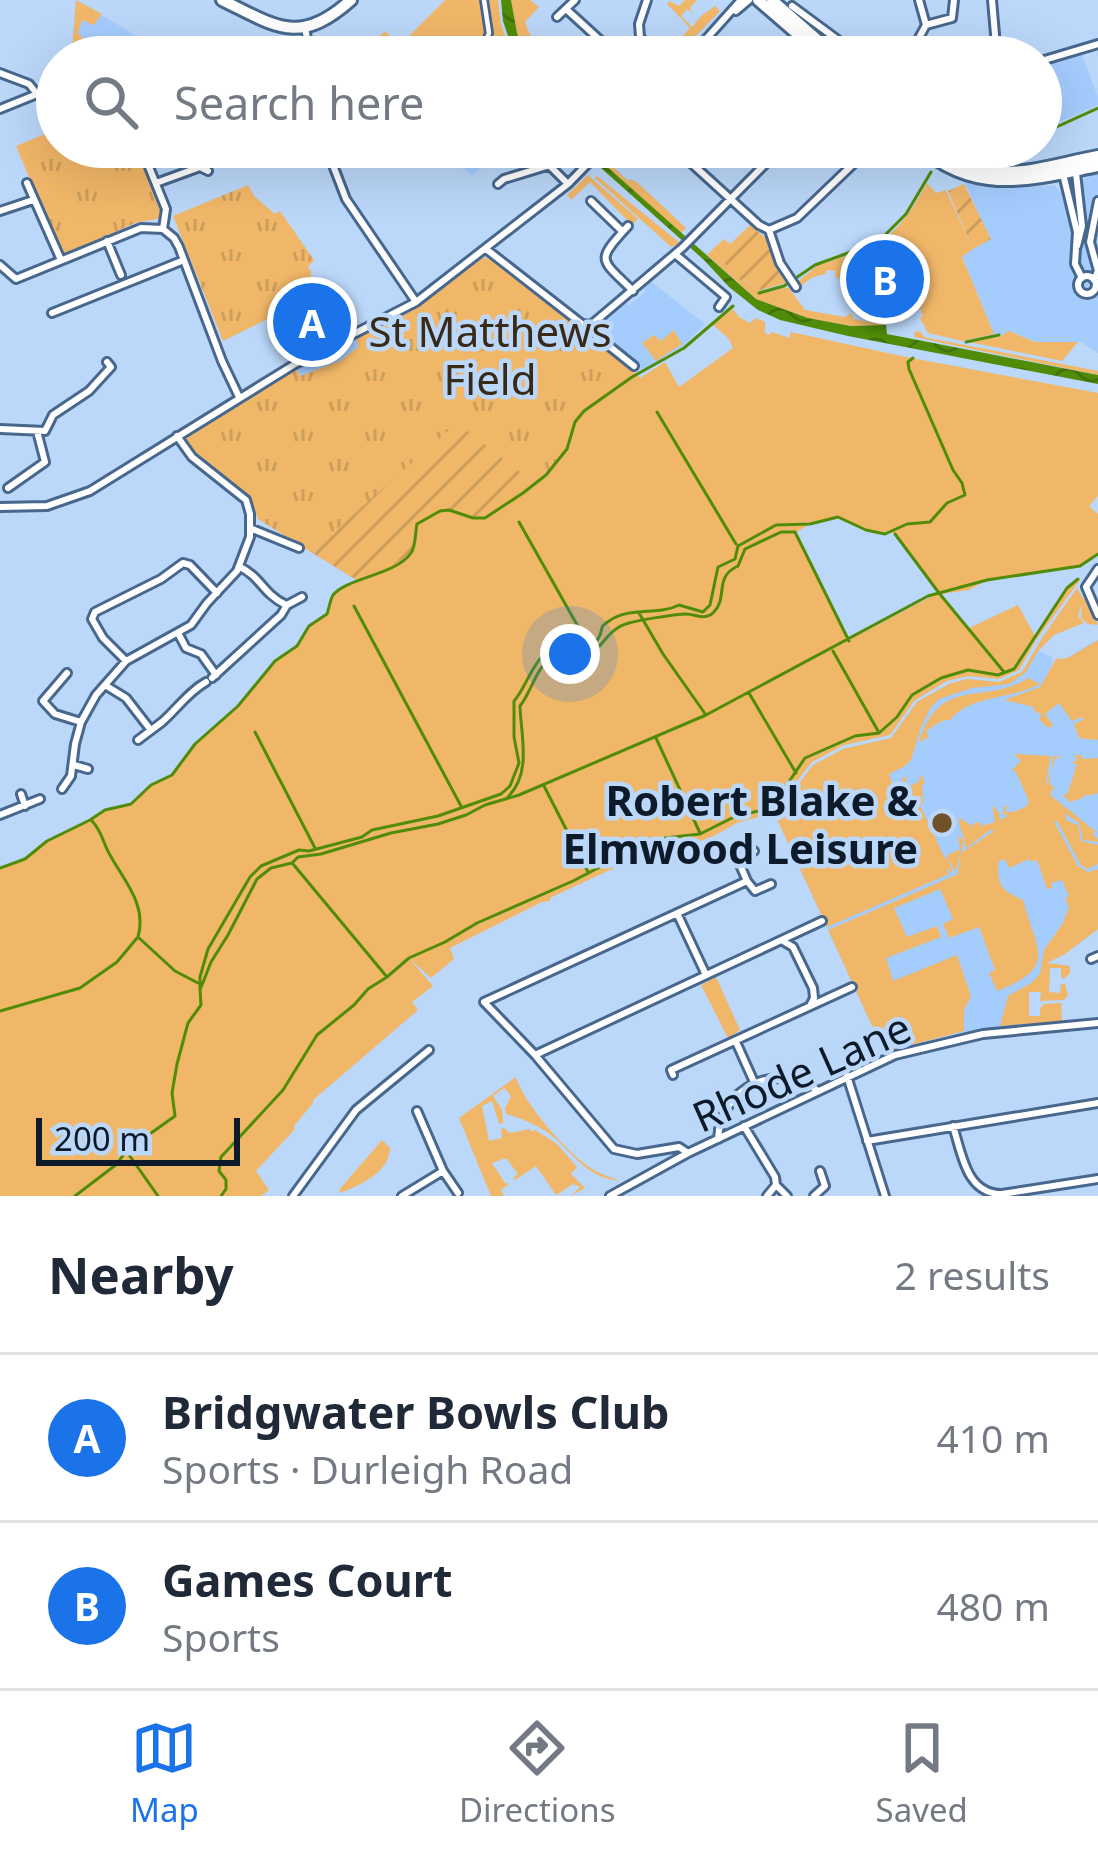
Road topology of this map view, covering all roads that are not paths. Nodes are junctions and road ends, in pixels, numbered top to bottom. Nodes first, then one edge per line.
1 (222, 0) edge
2 (351, 0) edge
3 (484, 0) edge
4 (575, 0) edge
5 (647, 0) edge
6 (749, 0) edge
7 (772, 0) edge
8 (919, 0) edge
9 (954, 0) edge
10 (992, 0) edge
11 (792, 6) dead end
12 (566, 9) junction
13 (557, 17) dead end
14 (926, 26) junction
15 (305, 27) junction
16 (818, 32) junction
17 (306, 36) edge
18 (488, 36) edge
19 (596, 36) edge
20 (640, 36) edge
21 (709, 36) edge
22 (796, 36) edge
23 (821, 36) edge
24 (825, 36) edge
25 (920, 36) edge
26 (995, 36) edge
27 (1098, 44) edge
28 (1062, 55) edge
29 (0, 73) edge
30 (36, 92) edge
31 (36, 95) edge
32 (0, 109) edge
33 (1098, 156) edge
34 (1098, 166) edge
35 (149, 168) edge
36 (204, 168) edge
37 (334, 168) edge
38 (540, 168) edge
39 (553, 168) edge
40 (584, 168) edge
41 (697, 168) edge
42 (762, 168) edge
43 (849, 168) edge
44 (953, 168) edge
45 (974, 168) edge
46 (1068, 169) junction
47 (27, 183) dead end
48 (156, 183) junction
49 (498, 184) dead end
50 (568, 184) junction
51 (33, 200) junction
52 (732, 200) junction
53 (591, 201) dead end
54 (1098, 201) edge
55 (0, 211) edge
56 (163, 229) junction
57 (770, 230) junction
58 (107, 242) junction
59 (486, 249) junction
60 (675, 254) junction
61 (61, 260) junction
62 (184, 260) junction
63 (0, 265) edge
64 (121, 275) dead end
65 (1082, 278) junction
66 (1094, 280) junction
67 (796, 287) dead end
68 (633, 291) junction
69 (416, 302) junction
70 (719, 307) dead end
71 (52, 313) dead end
72 (591, 325) junction
73 (107, 362) dead end
74 (634, 366) dead end
75 (239, 397) junction
76 (0, 429) edge
77 (38, 431) junction
78 (177, 436) junction
79 (8, 488) dead end
80 (0, 507) edge
81 (250, 528) junction
82 (299, 548) dead end
83 (240, 567) junction
84 (1098, 569) edge
85 (217, 593) junction
86 (302, 597) dead end
87 (286, 605) junction
88 (1098, 615) edge
89 (178, 633) junction
90 (126, 661) junction
91 (67, 673) dead end
92 (211, 678) junction
93 (105, 685) junction
94 (81, 722) junction
95 (150, 729) junction
96 (138, 740) dead end
97 (74, 765) junction
98 (88, 769) dead end
99 (62, 789) dead end
100 (21, 794) dead end
101 (40, 799) dead end
102 (25, 806) junction
103 (0, 815) edge
104 (754, 850) dead end
105 (747, 881) junction
106 (771, 884) dead end
107 (677, 913) junction
108 (822, 921) dead end
109 (779, 941) junction
110 (706, 975) junction
111 (852, 987) dead end
112 (810, 1006) junction
113 (1098, 1023) edge
114 (736, 1040) junction
115 (429, 1050) dead end
116 (535, 1055) junction
117 (673, 1075) dead end
118 (847, 1076) junction
119 (754, 1082) junction
120 (818, 1091) junction
121 (1098, 1103) edge
122 (417, 1112) dead end
123 (744, 1126) junction
124 (953, 1126) junction
125 (718, 1139) junction
126 (867, 1142) junction
127 (688, 1153) junction
128 (443, 1171) junction
129 (820, 1171) dead end
130 (1098, 1179) edge
131 (776, 1185) junction
132 (458, 1193) edge
133 (292, 1196) edge
134 (401, 1196) edge
135 (610, 1196) edge
136 (767, 1196) edge
137 (787, 1196) edge
138 (814, 1196) edge
139 (885, 1196) edge

1 - 15 main road
2 - 15 main road
3 - 18 street
4 - 12 street
5 - 20 street
6 - 21 street
6 - 22 main road
7 - 16 main road
8 - 14 street
9 - 14 street
10 - 26 street
11 - 16 street
12 - 13 street
12 - 19 street
14 - 25 street
15 - 17 street
16 - 23 main road
16 - 24 street
27 - 28 street
29 - 30 street
31 - 32 street
33 - 46 main road
34 - 46 main road
35 - 48 street
36 - 48 street
37 - 69 street
38 - 49 street
39 - 50 street
40 - 50 street
41 - 52 street
42 - 52 street
43 - 57 street
44 - 46 main road
45 - 46 main road
46 - 65 street
47 - 51 street
48 - 56 street
50 - 59 street
51 - 55 street
51 - 61 street
52 - 57 street
52 - 60 street
53 - 68 street
54 - 66 street
56 - 58 street
56 - 62 street
57 - 67 street
58 - 61 street
58 - 64 street
59 - 69 street
59 - 72 street
60 - 68 street
60 - 70 street
61 - 63 street
62 - 71 street
62 - 75 street
65 - 66 street
65 - 66 street
68 - 72 street
69 - 75 street
72 - 74 street
73 - 77 street
75 - 78 street
76 - 77 street
77 - 79 street
78 - 80 street
78 - 81 street
81 - 82 street
81 - 83 street
83 - 85 street
83 - 87 street
84 - 88 street
85 - 89 street
85 - 90 street
86 - 87 street
87 - 92 street
89 - 90 street
89 - 92 street
90 - 93 street
91 - 94 street
92 - 95 street
93 - 94 street
93 - 95 street
94 - 97 street
95 - 96 street
97 - 98 street
97 - 99 street
100 - 102 street
101 - 102 street
102 - 103 street
104 - 105 street
105 - 106 street
105 - 107 street
107 - 110 street
107 - 116 street
108 - 109 street
109 - 110 street
109 - 112 street
110 - 116 street
111 - 112 street
112 - 114 street
113 - 118 street, Rhode Lane
114 - 117 street
114 - 119 street
115 - 133 street
116 - 127 street
118 - 120 street, Rhode Lane
118 - 126 street
119 - 120 street
119 - 125 street
120 - 123 street, Rhode Lane
121 - 124 street
122 - 128 street
123 - 125 street, Rhode Lane
123 - 131 street
124 - 126 street
124 - 130 street
125 - 127 street, Rhode Lane
126 - 139 street
127 - 135 street, Rhode Lane
128 - 132 street
128 - 134 street
129 - 138 street
131 - 136 street
131 - 137 street

